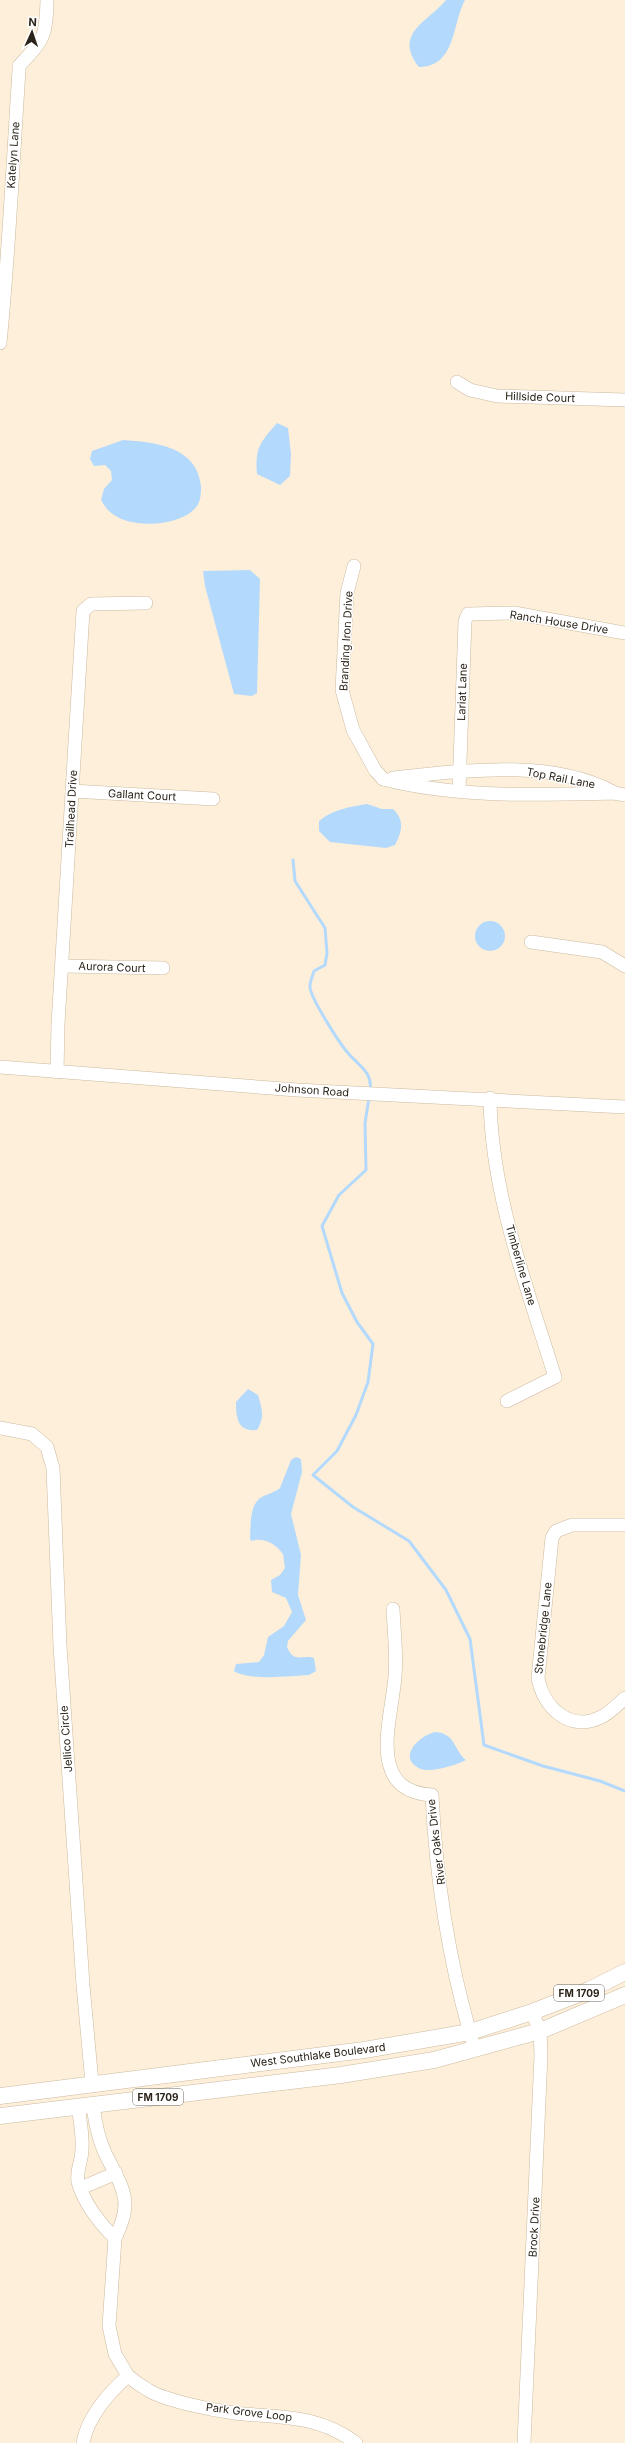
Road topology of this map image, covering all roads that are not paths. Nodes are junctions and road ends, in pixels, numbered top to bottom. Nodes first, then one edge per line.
1 (47, 0) edge
2 (0, 343) edge
3 (457, 382) dead end
4 (625, 400) edge
5 (354, 566) dead end
6 (146, 603) dead end
7 (468, 614) joint
8 (625, 633) edge
9 (459, 771) junction
10 (383, 779) junction
11 (459, 790) junction
12 (72, 791) junction
13 (620, 794) edge
14 (213, 799) dead end
15 (531, 942) dead end
16 (62, 966) junction
17 (625, 966) edge
18 (163, 968) dead end
19 (0, 1067) edge
20 (57, 1072) junction
21 (490, 1098) junction
22 (625, 1107) edge
23 (507, 1401) dead end
24 (0, 1428) edge
25 (625, 1525) edge
26 (393, 1609) dead end
27 (625, 1698) edge
28 (625, 1972) edge
29 (625, 1995) edge
30 (532, 2012) junction
31 (540, 2031) junction
32 (470, 2032) junction
33 (475, 2050) junction
34 (98, 2083) junction
35 (0, 2096) edge
36 (85, 2106) junction
37 (0, 2116) edge
38 (116, 2173) junction
39 (81, 2188) junction
40 (115, 2238) junction
41 (128, 2376) junction
42 (84, 2443) edge
43 (356, 2443) edge
44 (524, 2443) edge

1 - 2 street, Katelyn Lane
3 - 4 street, Hillside Court
5 - 10 street, Branding Iron Drive
6 - 12 street, Trailhead Drive
7 - 8 street, Ranch House Drive
7 - 9 street, Lariat Lane
9 - 10 street, Top Rail Lane
9 - 11 street
9 - 13 street, Top Rail Lane
10 - 11 street, Top Rail Lane
11 - 13 street, Top Rail Lane
12 - 14 street, Gallant Court
12 - 16 street, Trailhead Drive
15 - 17 street
16 - 18 street, Aurora Court
16 - 20 street, Trailhead Drive
19 - 20 street, Johnson Road
20 - 21 street, Johnson Road
21 - 22 street, Johnson Road
21 - 23 street, Timberline Lane
24 - 34 street, Jellico Circle
25 - 27 street, Stonebridge Lane
26 - 32 street, River Oaks Drive
28 - 30 main road, West Southlake Boulevard / FM 1709
29 - 31 main road, West Southlake Boulevard / FM 1709
30 - 31 street, Brock Drive
30 - 32 main road, West Southlake Boulevard / FM 1709
31 - 33 main road, West Southlake Boulevard / FM 1709
31 - 44 street, Brock Drive
32 - 33 street, River Oaks Drive
32 - 34 main road, West Southlake Boulevard / FM 1709
33 - 36 main road, West Southlake Boulevard / FM 1709
34 - 35 main road, West Southlake Boulevard / FM 1709
34 - 36 main road
36 - 37 main road, West Southlake Boulevard / FM 1709
36 - 38 street
36 - 39 street
38 - 39 street
38 - 40 street
39 - 40 street
40 - 41 street
41 - 42 street
41 - 43 street, Park Grove Loop

